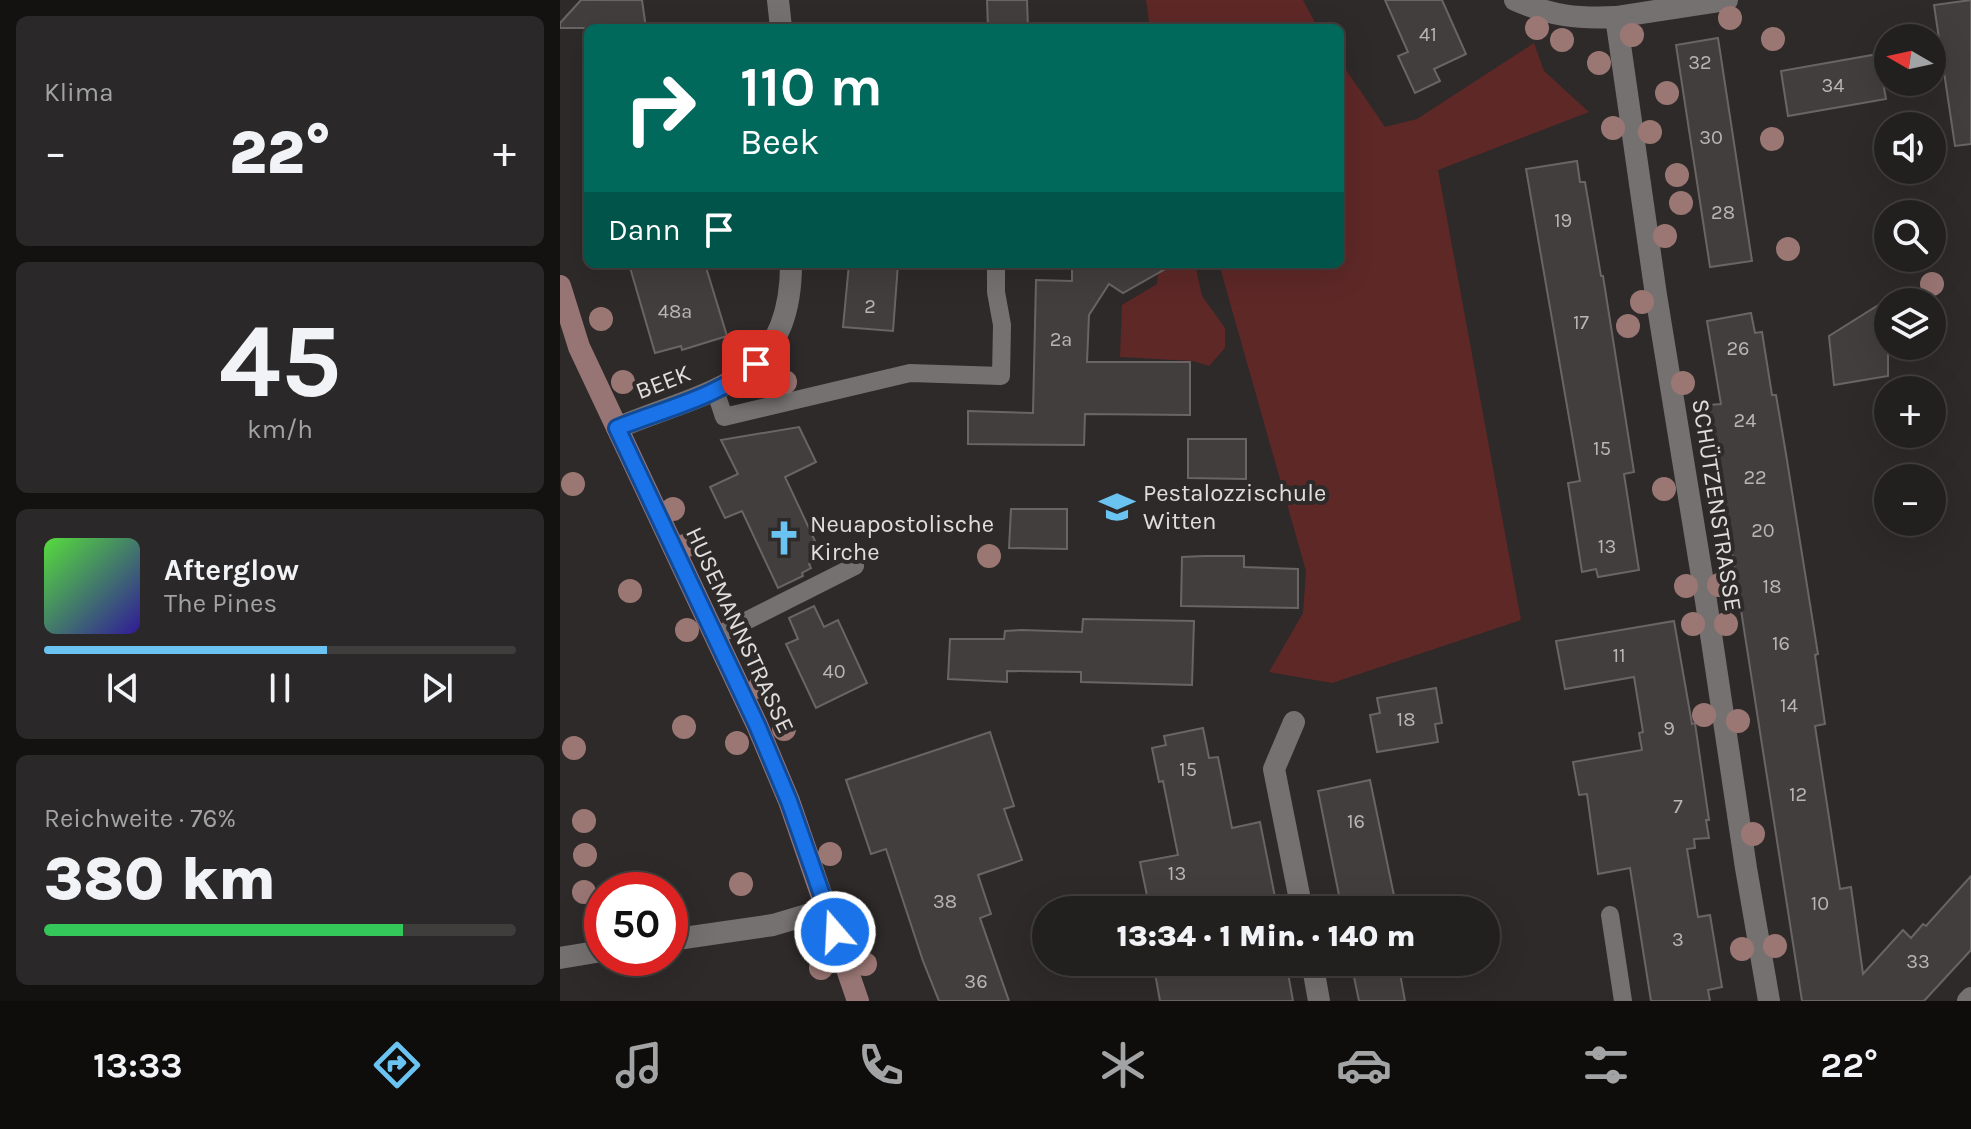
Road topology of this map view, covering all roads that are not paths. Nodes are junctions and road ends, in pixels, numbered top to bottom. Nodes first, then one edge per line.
1 (778, 0) edge
2 (1515, 0) edge
3 (1727, 0) edge
4 (1616, 17) junction
5 (781, 24) edge
6 (791, 268) edge
7 (996, 268) edge
8 (560, 286) edge
9 (715, 390) junction
10 (617, 428) junction
11 (855, 566) dead end
12 (714, 637) junction
13 (1294, 722) dead end
14 (1299, 896) edge
15 (827, 909) junction
16 (1610, 915) dead end
17 (688, 937) edge
18 (584, 954) edge
19 (560, 958) edge
20 (1315, 976) edge
21 (858, 1001) edge
22 (1319, 1001) edge
23 (1623, 1001) edge
24 (1769, 1001) edge

1 - 5 street
2 - 4 street
3 - 4 street
4 - 24 street, SCHÜTZENSTRASSE
6 - 9 street, BEEK
7 - 9 lane
8 - 10 main road, HUSEMANNSTRASSE
9 - 10 street, BEEK
10 - 12 main road, HUSEMANNSTRASSE
11 - 12 lane
12 - 15 main road, HUSEMANNSTRASSE
13 - 14 street
15 - 17 street
15 - 21 main road, HUSEMANNSTRASSE
16 - 23 lane
18 - 19 street
20 - 22 street

